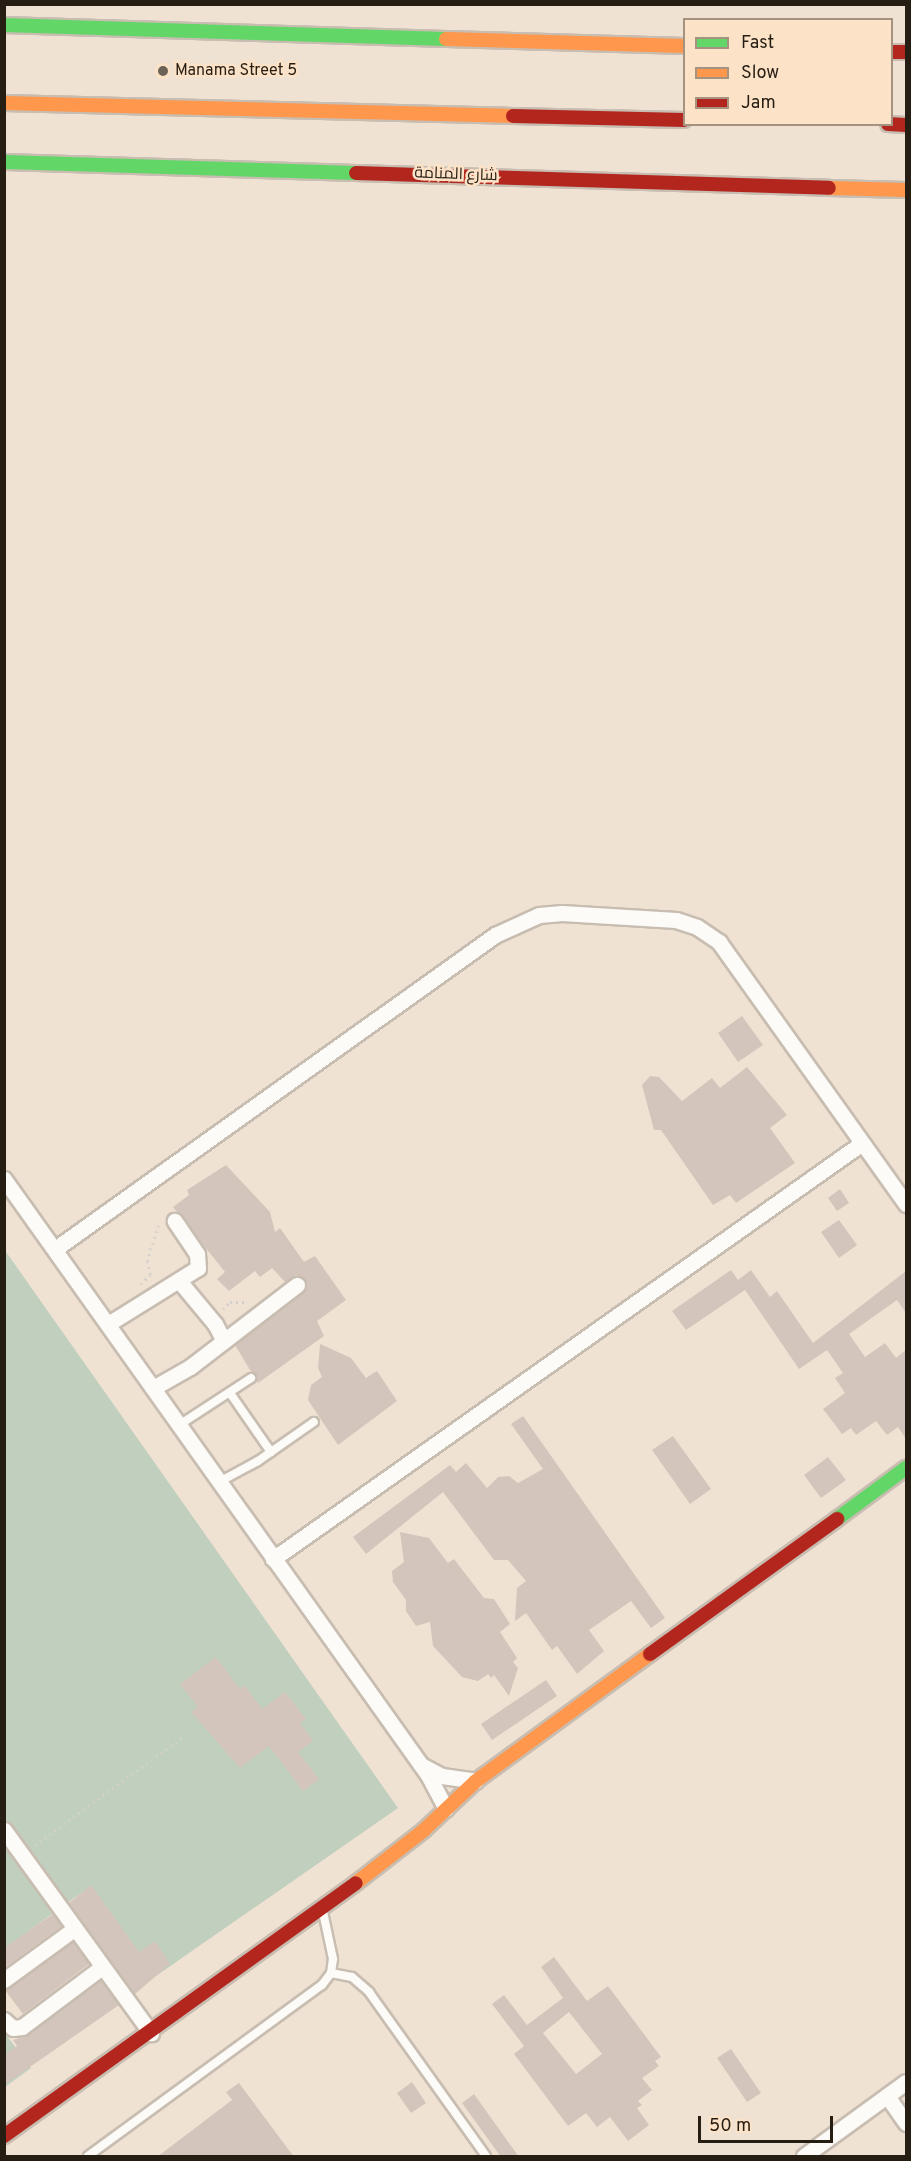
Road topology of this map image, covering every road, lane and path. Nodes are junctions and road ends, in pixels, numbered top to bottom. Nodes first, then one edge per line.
1 (4, 25) edge
2 (683, 46) edge
3 (4, 103) edge
4 (683, 120) edge
5 (4, 162) edge
6 (906, 190) edge
7 (862, 1143) junction
8 (4, 1179) edge
9 (906, 1204) edge
10 (175, 1221) joint
11 (55, 1249) junction
12 (180, 1282) junction
13 (297, 1286) dead end
14 (153, 1297) junction
15 (108, 1324) junction
16 (224, 1341) junction
17 (250, 1378) dead end
18 (153, 1388) junction
19 (231, 1393) junction
20 (314, 1422) dead end
21 (179, 1425) junction
22 (271, 1452) junction
23 (906, 1467) edge
24 (219, 1482) junction
25 (273, 1560) junction
26 (184, 1736) dead end
27 (421, 1765) junction
28 (476, 1781) junction
29 (446, 1809) junction
30 (4, 1830) edge
31 (22, 1854) junction
32 (322, 1910) junction
33 (74, 1929) junction
34 (102, 1967) junction
35 (331, 1973) junction
36 (4, 1980) edge
37 (4, 2020) edge
38 (151, 2033) junction
39 (906, 2082) edge
40 (886, 2096) junction
41 (906, 2123) edge
42 (4, 2136) edge
43 (88, 2157) edge
44 (486, 2157) edge
45 (804, 2157) edge

1 - 2 street
3 - 4 street
5 - 6 street, شارع المنامة
7 - 9 street
7 - 11 street
7 - 25 street
8 - 11 street
10 - 12 street
10 - 14 path
11 - 15 street
12 - 14 street
12 - 16 street
13 - 16 street
14 - 15 street
15 - 18 street
16 - 18 street
17 - 19 lane
18 - 21 street
19 - 21 lane
19 - 22 lane
20 - 22 lane
21 - 24 street
22 - 24 lane
23 - 28 street
24 - 25 street
25 - 27 street
26 - 31 path
27 - 28 street
27 - 29 street
28 - 29 street
29 - 32 street
30 - 31 street
31 - 33 street
32 - 35 lane
32 - 38 street
33 - 34 street
33 - 36 street
34 - 37 street
34 - 38 street
35 - 43 lane
35 - 44 lane
38 - 42 street
39 - 40 street
40 - 41 street
40 - 45 street

